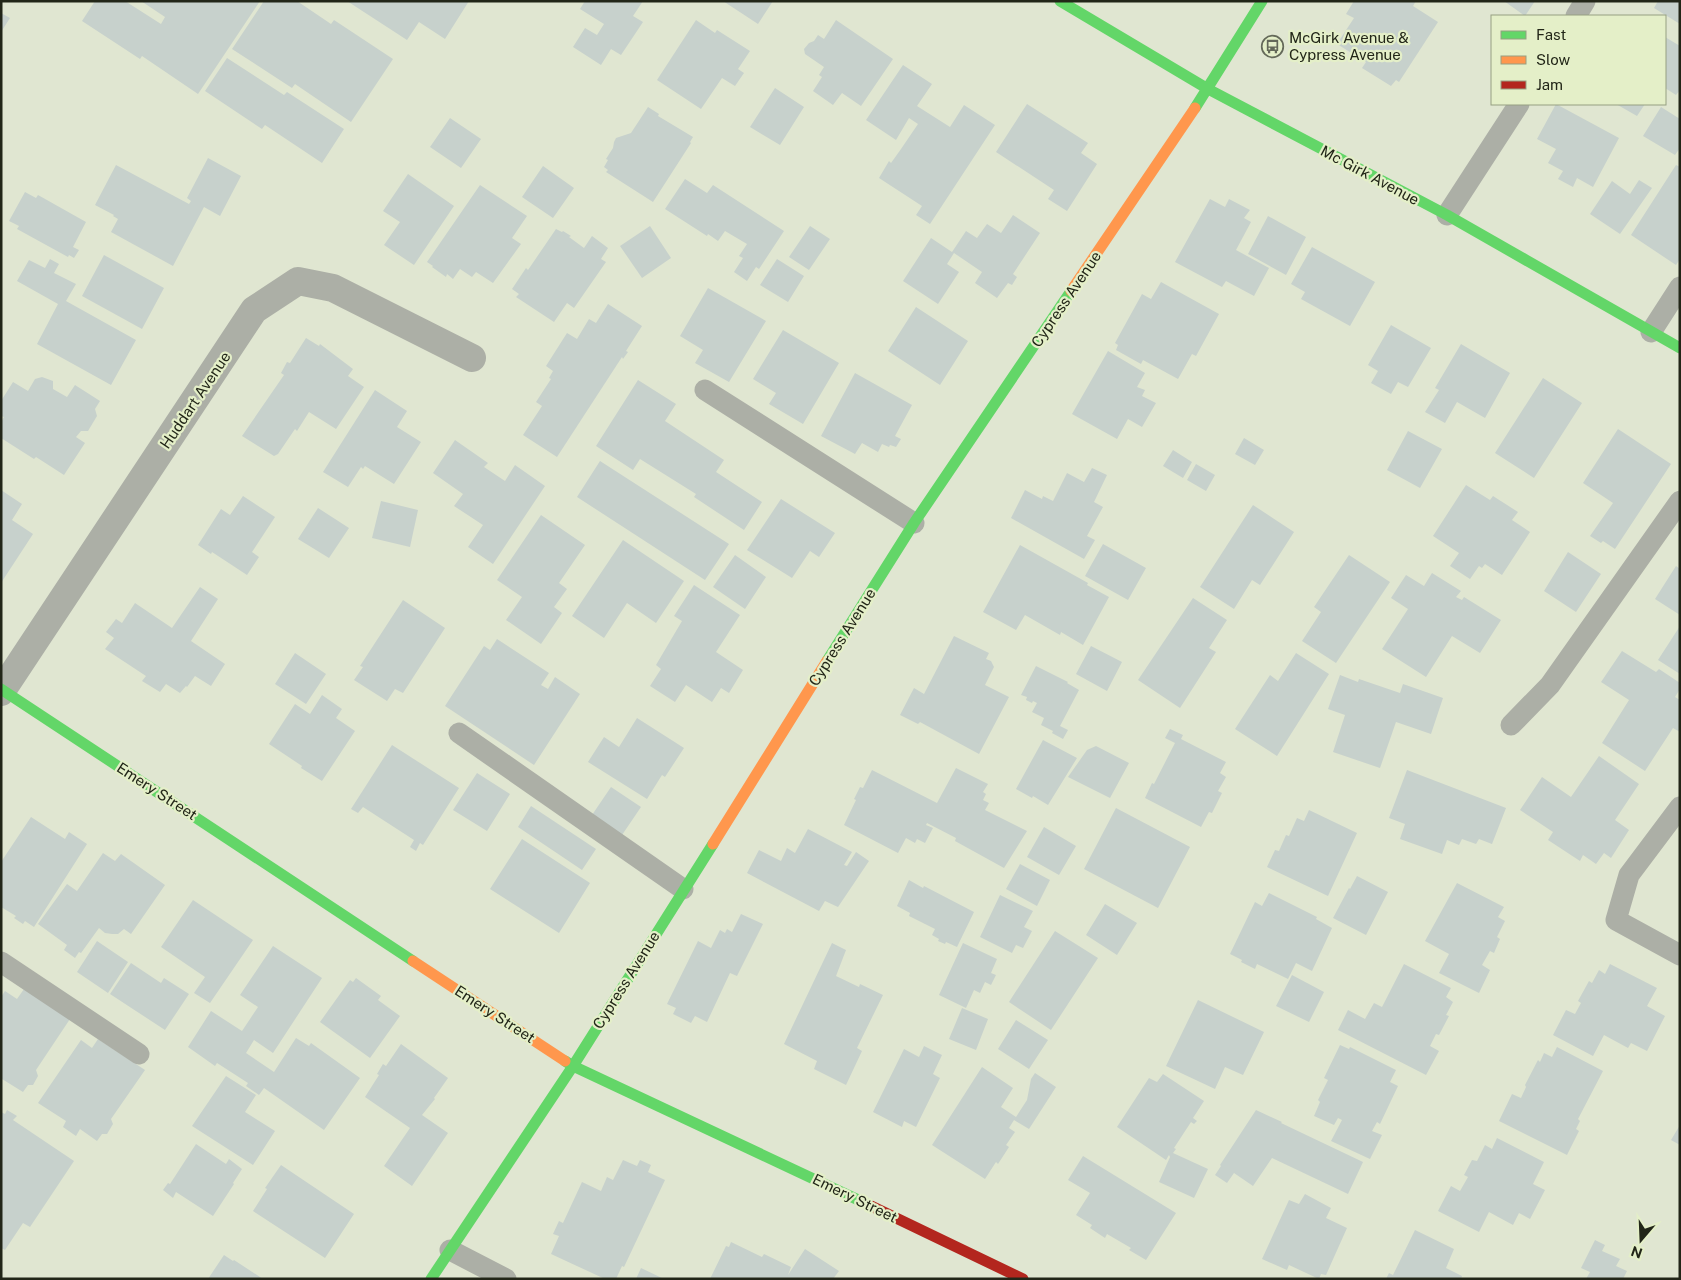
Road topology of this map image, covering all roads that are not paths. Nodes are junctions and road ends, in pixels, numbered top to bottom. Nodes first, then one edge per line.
1 (1060, 1) edge
2 (1262, 1) edge
3 (1585, 1) edge
4 (1577, 15) edge
5 (1208, 89) junction
6 (1518, 105) edge
7 (1447, 215) junction
8 (1680, 287) edge
9 (1651, 332) junction
10 (1680, 348) edge
11 (472, 358) dead end
12 (705, 390) dead end
13 (1680, 501) edge
14 (914, 523) junction
15 (2, 690) edge
16 (1512, 725) dead end
17 (459, 733) dead end
18 (1680, 807) edge
19 (683, 889) junction
20 (1680, 956) edge
21 (1, 962) edge
22 (139, 1054) dead end
23 (573, 1066) junction
24 (450, 1250) junction
25 (431, 1279) edge
26 (506, 1279) edge
27 (1023, 1279) edge

1 - 5 street, Mc Girk Avenue
2 - 5 street, Cypress Avenue
3 - 4 lane
5 - 7 street, Mc Girk Avenue
5 - 14 street, Cypress Avenue
6 - 7 lane
7 - 9 street, Mc Girk Avenue
8 - 9 lane
9 - 10 street, Mc Girk Avenue
11 - 15 street, Huddart Avenue
12 - 14 lane
13 - 16 lane
14 - 19 street, Cypress Avenue
15 - 23 street, Emery Street
17 - 19 lane
18 - 20 lane
19 - 23 street, Cypress Avenue
21 - 22 lane
23 - 24 street, Cypress Avenue
23 - 27 street, Emery Street
24 - 25 street, Cypress Avenue
24 - 26 lane

